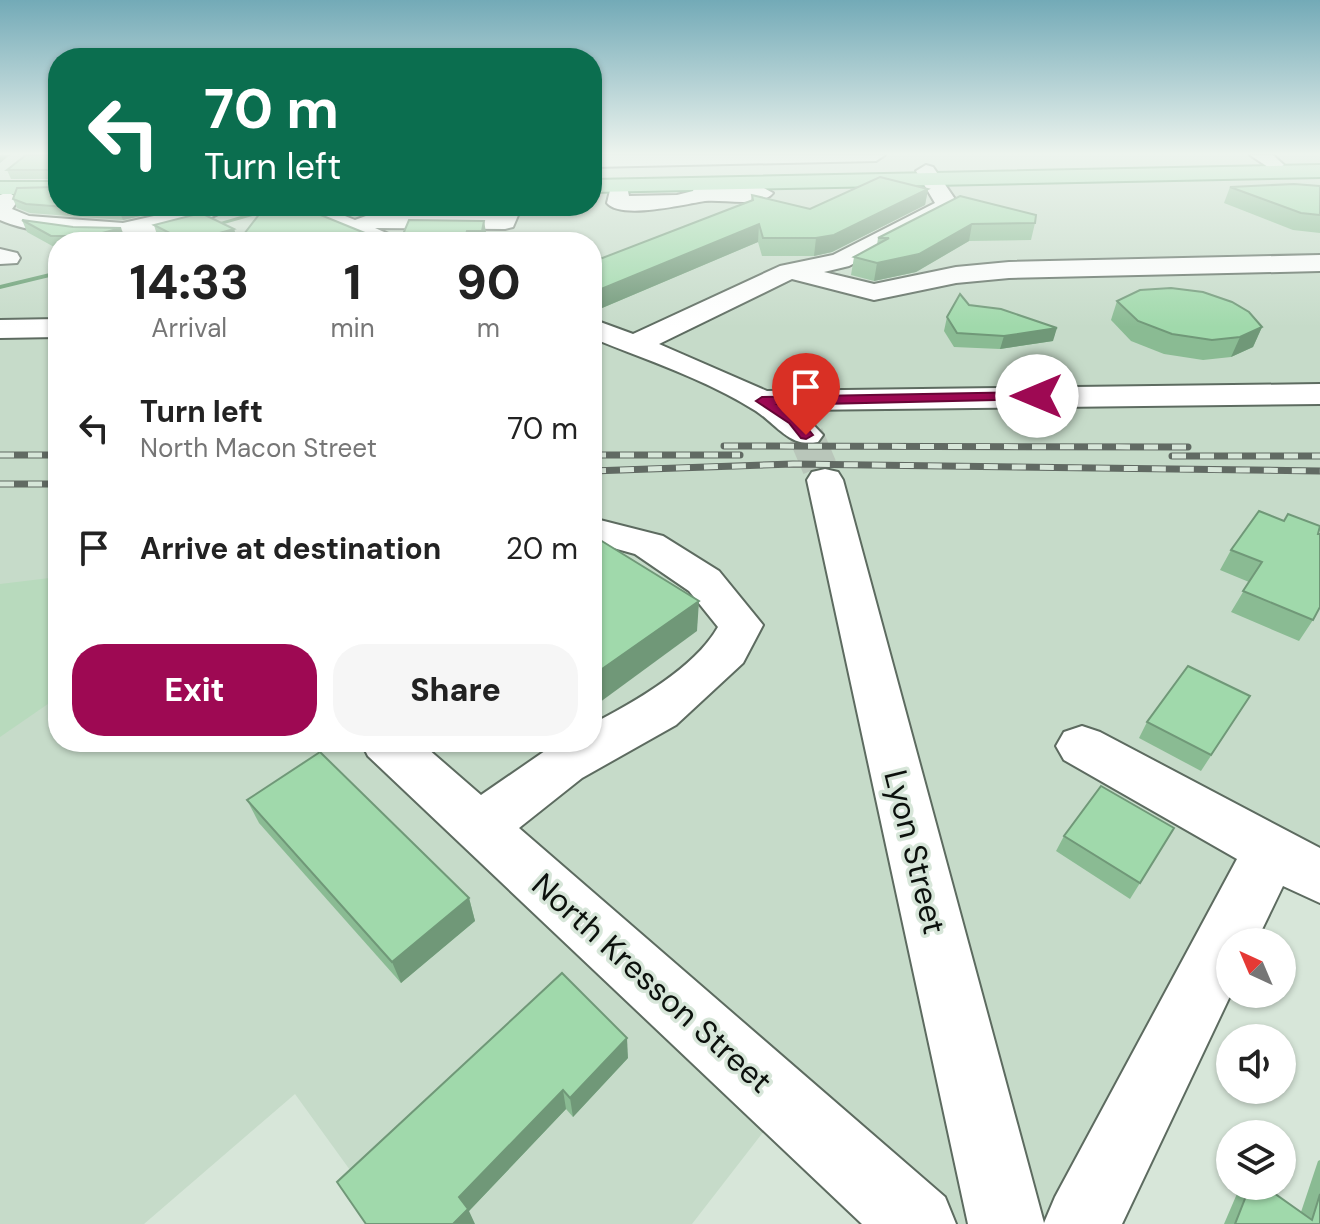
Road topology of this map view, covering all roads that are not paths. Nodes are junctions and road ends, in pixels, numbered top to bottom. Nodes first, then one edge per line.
1 (1, 212) edge
2 (934, 212) edge
3 (187, 216) edge
4 (507, 216) edge
5 (370, 218) edge
6 (1320, 263) edge
7 (789, 271) junction
8 (48, 328) edge
9 (0, 329) edge
10 (602, 332) edge
11 (633, 345) junction
12 (1320, 394) edge
13 (762, 401) junction
14 (602, 533) edge
15 (602, 743) edge
16 (1082, 746) dead end
17 (397, 752) edge
18 (584, 752) edge
19 (479, 827) junction
20 (1295, 863) edge
21 (918, 1224) edge
22 (1006, 1224) edge
23 (1082, 1224) edge

1 - 3 street
2 - 7 street
4 - 5 street
6 - 7 street
7 - 11 street
8 - 9 street
10 - 11 street
11 - 13 street
12 - 13 street
13 - 22 street, Lyon Street
14 - 15 street
16 - 20 street
17 - 19 street, North Kresson Street
18 - 19 street
19 - 21 street, North Kresson Street
20 - 23 street

